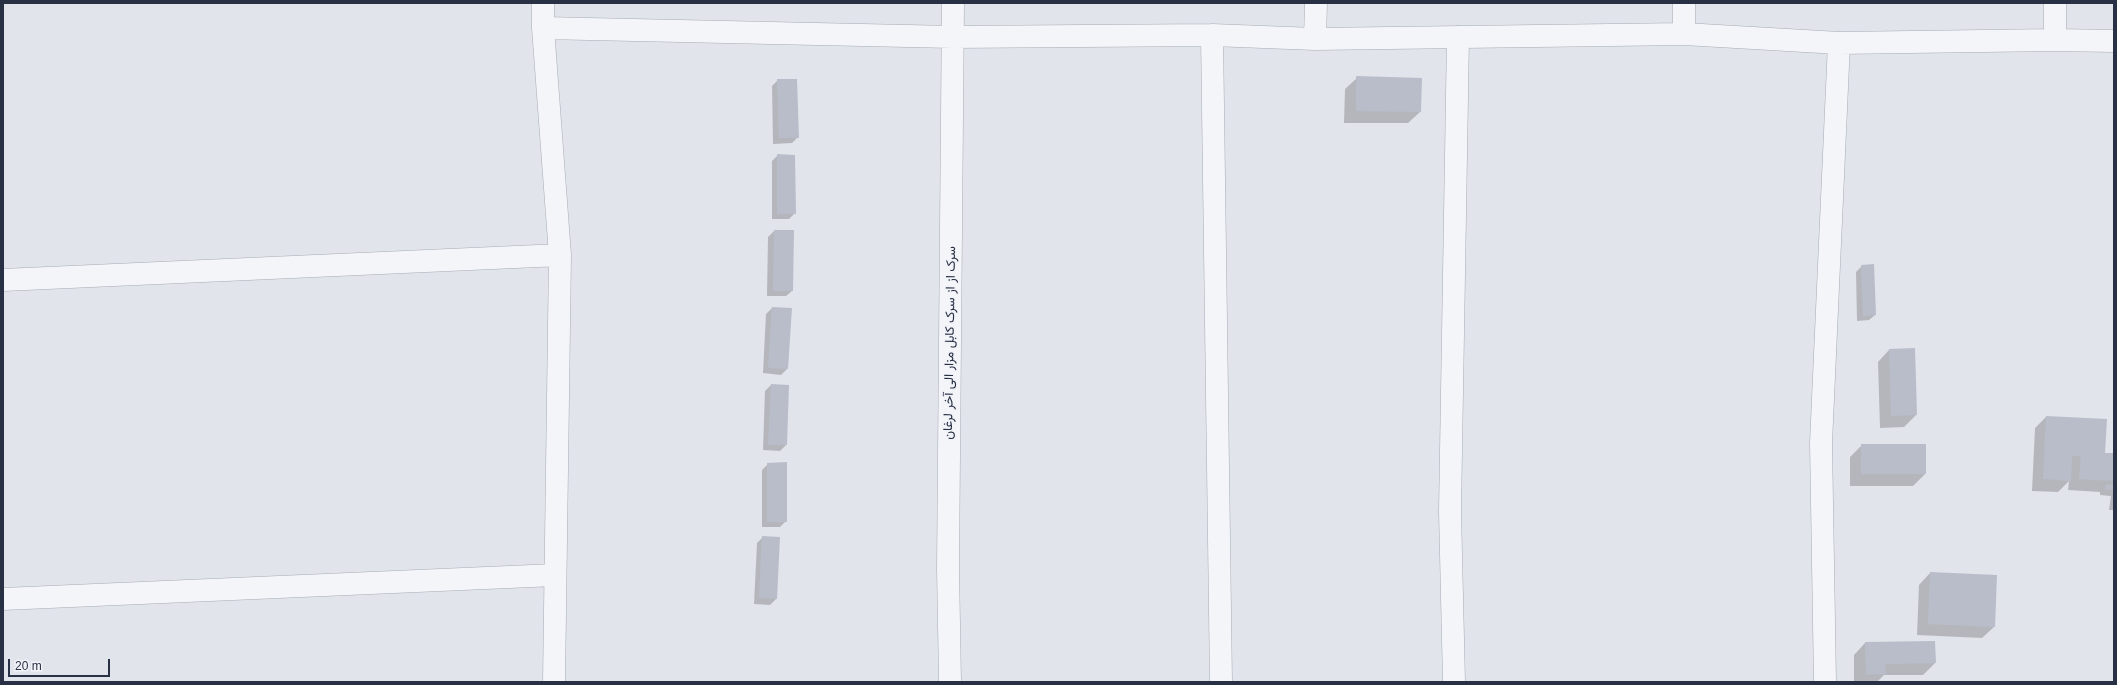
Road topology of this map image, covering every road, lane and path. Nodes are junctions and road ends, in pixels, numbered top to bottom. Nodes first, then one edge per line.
1 (543, 3) edge
2 (953, 3) edge
3 (1316, 3) edge
4 (1684, 3) edge
5 (2055, 3) edge
6 (543, 28) junction
7 (1684, 34) junction
8 (1212, 35) junction
9 (953, 37) junction
10 (1458, 37) junction
11 (1315, 39) junction
12 (2055, 40) junction
13 (2114, 41) edge
14 (1839, 43) junction
15 (560, 255) junction
16 (3, 280) edge
17 (555, 575) junction
18 (3, 599) edge
19 (554, 682) edge
20 (950, 682) edge
21 (1221, 682) edge
22 (1454, 682) edge
23 (1824, 682) edge

1 - 6 street
2 - 9 street, سرک از از سرک کابل مزار الی آخر لرغان
3 - 11 street
4 - 7 street
5 - 12 street
6 - 9 street
6 - 15 street
7 - 10 street
7 - 14 street
8 - 9 street
8 - 11 street
8 - 21 street
9 - 20 street, سرک از از سرک کابل مزار الی آخر لرغان
10 - 11 street
10 - 22 street
12 - 13 street
12 - 14 street
14 - 23 street
15 - 16 street
15 - 17 street
17 - 18 street
17 - 19 street

